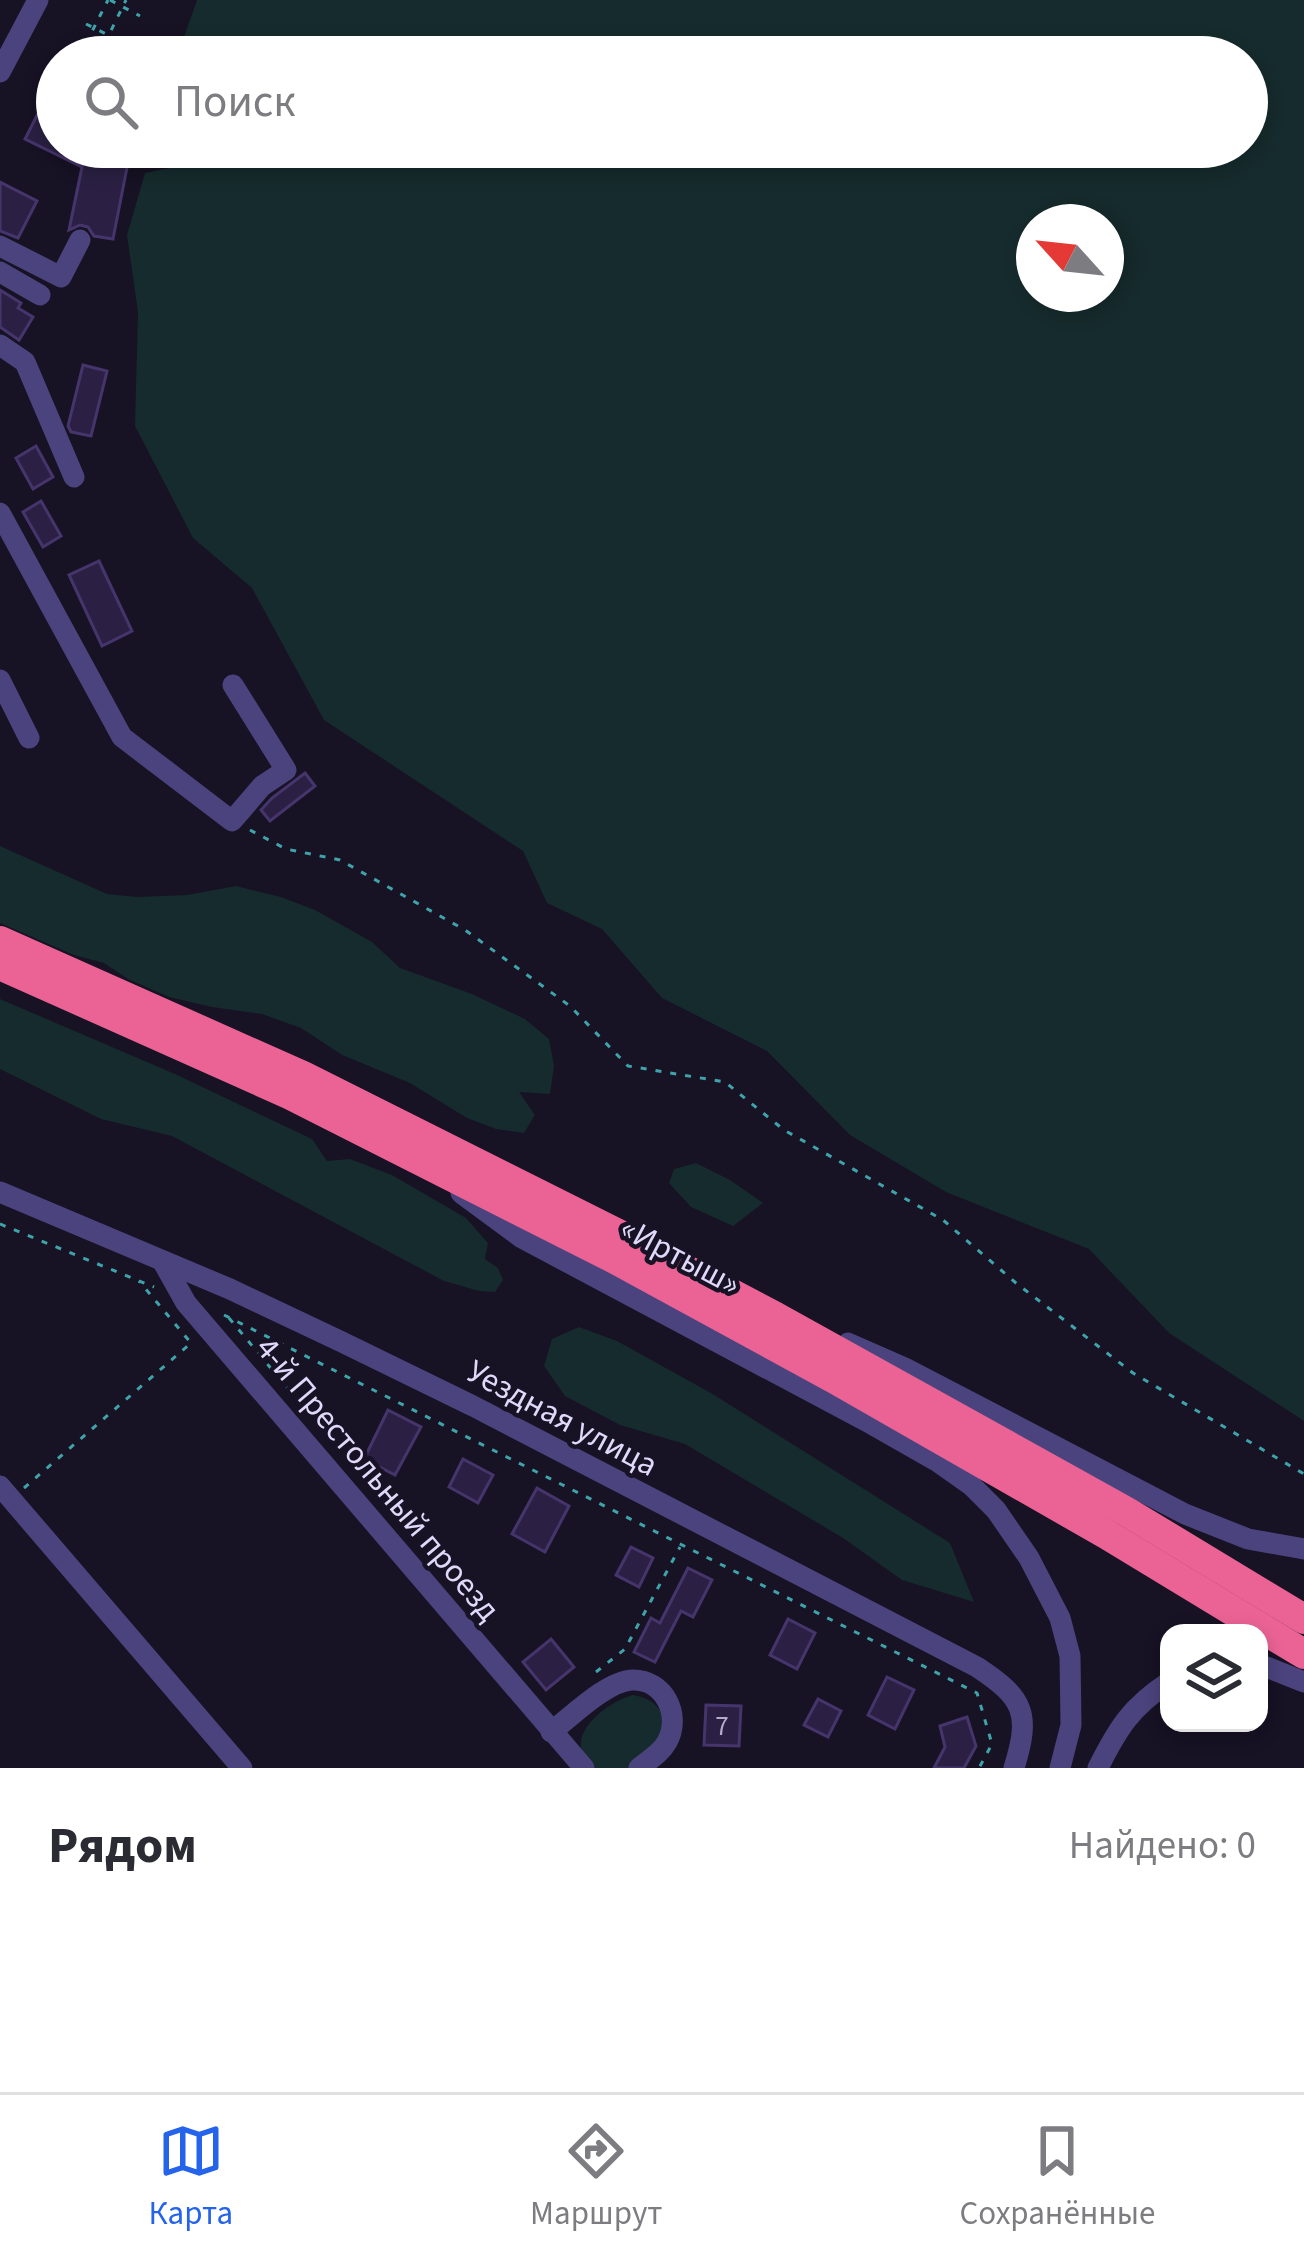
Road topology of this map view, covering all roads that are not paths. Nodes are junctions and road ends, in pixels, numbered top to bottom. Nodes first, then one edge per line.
1 (38, 0) edge
2 (0, 72) edge
3 (80, 240) dead end
4 (0, 246) edge
5 (0, 272) edge
6 (40, 295) dead end
7 (0, 345) edge
8 (74, 477) dead end
9 (0, 513) edge
10 (0, 680) edge
11 (233, 685) dead end
12 (28, 738) dead end
13 (0, 941) edge
14 (0, 965) edge
15 (413, 1156) junction
16 (0, 1192) edge
17 (164, 1262) junction
18 (776, 1317) junction
19 (5, 1493) edge
20 (1304, 1549) edge
21 (1304, 1619) edge
22 (1304, 1654) edge
23 (1268, 1668) edge
24 (1304, 1682) edge
25 (1160, 1688) edge
26 (551, 1732) junction
27 (242, 1768) edge
28 (584, 1768) edge
29 (639, 1768) edge
30 (1014, 1768) edge
31 (1060, 1768) edge
32 (1098, 1768) edge

1 - 2 street
3 - 4 street
5 - 6 street
7 - 8 street
9 - 11 street
10 - 12 street
13 - 18 highway, «Иртыш»
14 - 15 highway, «Иртыш»
15 - 22 highway, «Иртыш»
15 - 31 street
16 - 17 street, Уездная улица
17 - 26 street, 4-й Престольный проезд
17 - 30 street, Уездная улица
18 - 20 street
18 - 21 highway, «Иртыш»
19 - 27 street
23 - 24 street
25 - 32 street
26 - 28 street, 4-й Престольный проезд
26 - 29 street

